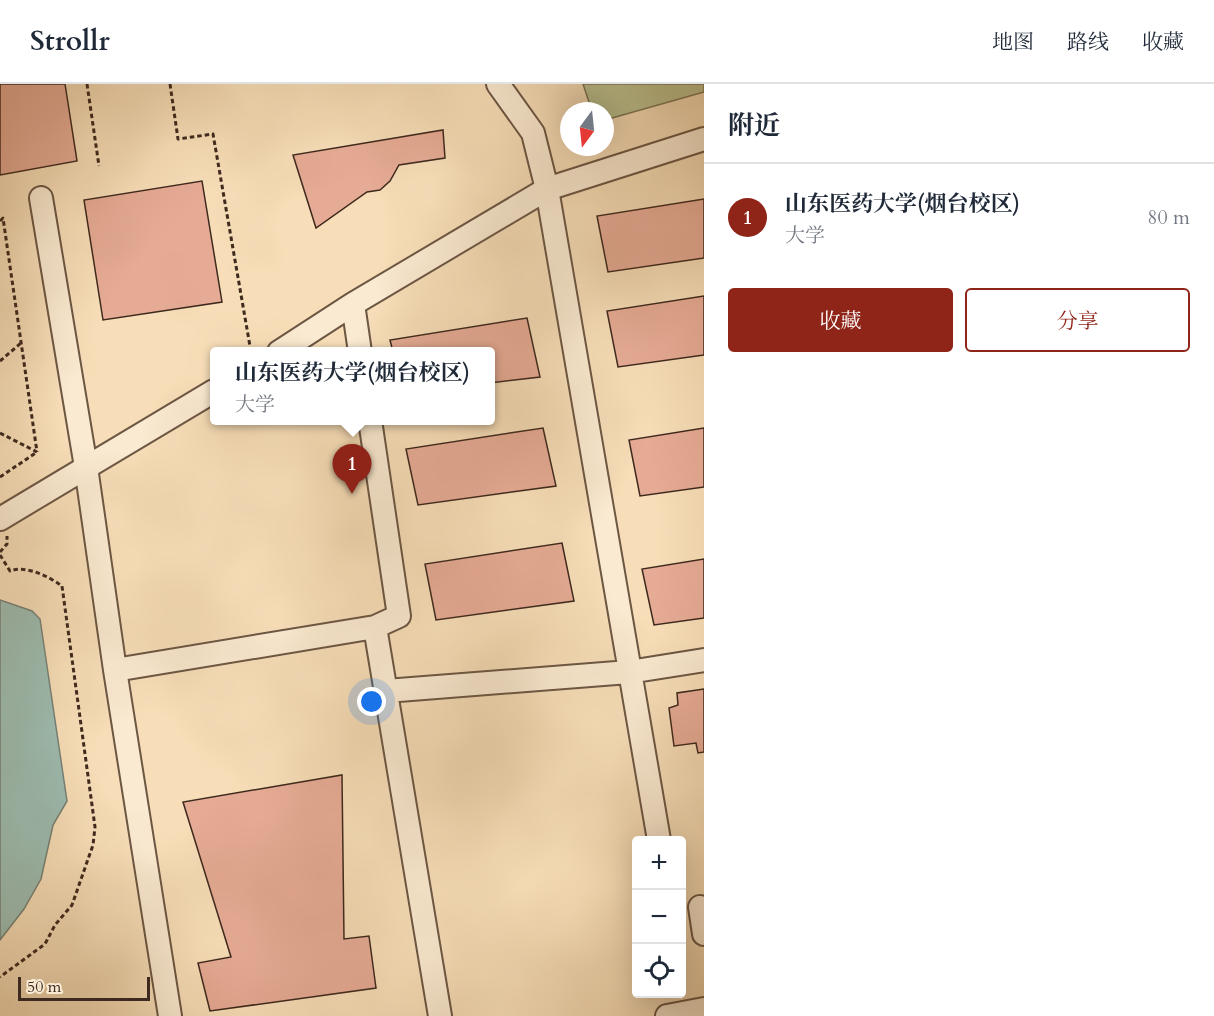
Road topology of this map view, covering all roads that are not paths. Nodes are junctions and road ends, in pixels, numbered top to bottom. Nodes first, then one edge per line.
1 (498, 84) edge
2 (704, 139) edge
3 (547, 189) junction
4 (41, 198) dead end
5 (353, 304) junction
6 (285, 347) edge
7 (359, 347) edge
8 (210, 393) edge
9 (371, 425) edge
10 (86, 467) junction
11 (2, 525) edge
12 (375, 627) junction
13 (704, 660) edge
14 (115, 670) junction
15 (629, 672) junction
16 (386, 691) junction
17 (658, 836) edge
18 (695, 908) edge
19 (704, 934) edge
20 (170, 1016) edge
21 (440, 1016) edge

1 - 3 street
2 - 3 street
3 - 5 street
3 - 15 street
4 - 10 street
5 - 6 street
5 - 7 street
8 - 10 street
9 - 12 street
10 - 11 street
10 - 14 street
12 - 14 street
12 - 16 street
13 - 15 street
14 - 20 street
15 - 16 street
15 - 17 street
16 - 21 street
18 - 19 street

